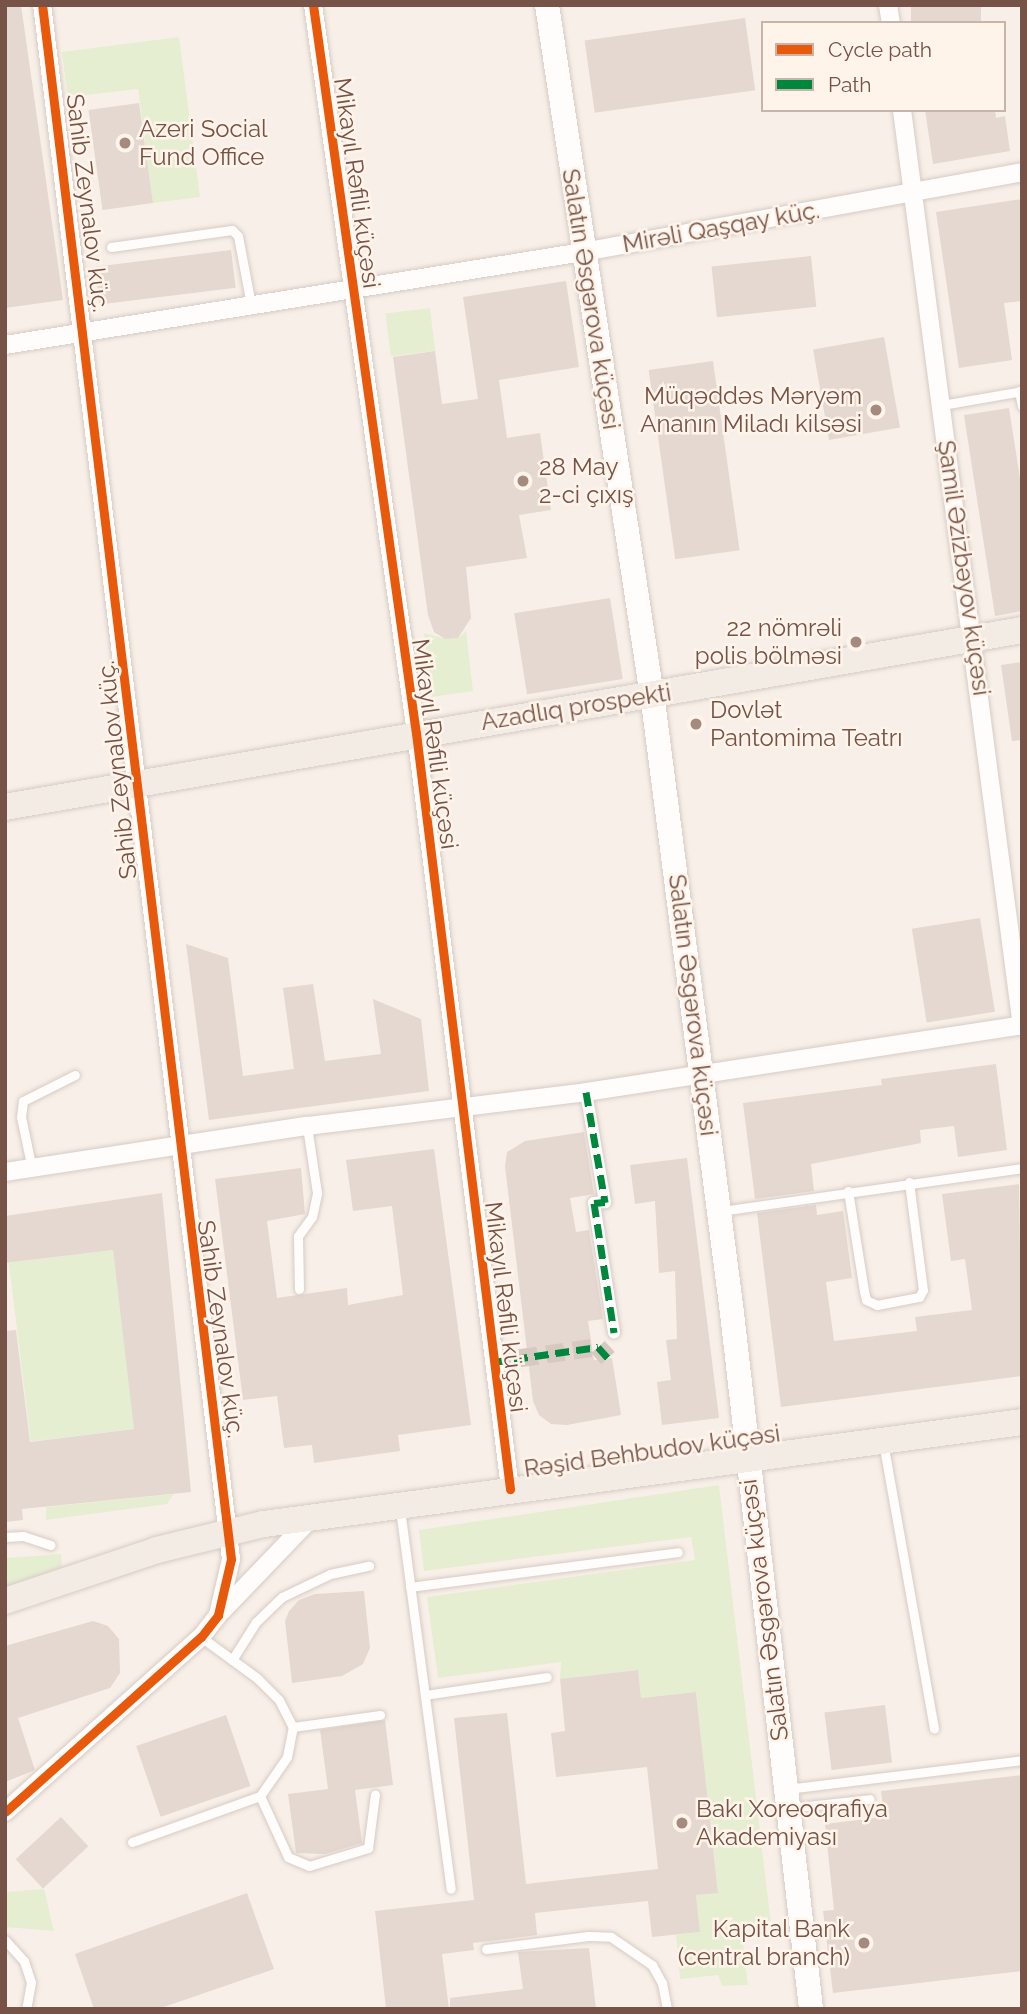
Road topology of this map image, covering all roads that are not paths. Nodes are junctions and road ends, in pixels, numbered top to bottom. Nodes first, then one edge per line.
1 (42, 5) edge
2 (313, 5) edge
3 (547, 5) edge
4 (902, 112) edge
5 (1022, 173) edge
6 (914, 193) junction
7 (111, 247) dead end
8 (583, 251) junction
9 (352, 288) junction
10 (251, 305) junction
11 (85, 331) junction
12 (5, 345) edge
13 (1021, 391) edge
14 (942, 405) junction
15 (1022, 406) edge
16 (1022, 630) edge
17 (974, 638) junction
18 (652, 695) junction
19 (416, 733) junction
20 (138, 781) junction
21 (5, 807) edge
22 (1022, 1026) edge
23 (702, 1074) junction
24 (75, 1075) dead end
25 (586, 1092) junction
26 (462, 1108) junction
27 (307, 1126) junction
28 (179, 1149) junction
29 (1022, 1168) edge
30 (32, 1169) junction
31 (5, 1172) edge
32 (909, 1182) junction
33 (848, 1191) junction
34 (719, 1211) junction
35 (299, 1289) dead end
36 (614, 1332) dead end
37 (1022, 1422) edge
38 (883, 1440) junction
39 (747, 1457) junction
40 (510, 1489) junction
41 (400, 1506) junction
42 (312, 1517) junction
43 (230, 1531) junction
44 (5, 1537) edge
45 (51, 1545) dead end
46 (678, 1552) dead end
47 (369, 1566) dead end
48 (410, 1587) junction
49 (5, 1601) edge
50 (218, 1615) junction
51 (201, 1637) junction
52 (232, 1660) junction
53 (547, 1677) dead end
54 (425, 1695) junction
55 (380, 1716) dead end
56 (293, 1727) junction
57 (934, 1729) dead end
58 (1022, 1760) edge
59 (375, 1794) dead end
60 (260, 1796) junction
61 (786, 1799) junction
62 (870, 1799) dead end
63 (5, 1812) edge
64 (132, 1842) dead end
65 (451, 1888) dead end
66 (5, 1940) edge
67 (486, 1949) dead end
68 (26, 2009) edge
69 (667, 2009) edge
70 (811, 2009) edge

1 - 11 street, Sahib Zeynalov küç.
2 - 9 street, Mikayıl Rəfili küçəsi
3 - 8 main road, Salatın Əsgərova küçəsi
4 - 6 street, Şamil Əzizbəyov küçəsi
5 - 6 street, Mirəli Qaşqay küç.
6 - 8 street, Mirəli Qaşqay küç.
6 - 14 street, Şamil Əzizbəyov küçəsi
7 - 10 lane
8 - 9 street, Mirəli Qaşqay küç.
8 - 18 main road, Salatın Əsgərova küçəsi
9 - 10 street, Mirəli Qaşqay küç.
9 - 19 street, Mikayıl Rəfili küçəsi
10 - 11 street, Mirəli Qaşqay küç.
11 - 12 street, Mirəli Qaşqay küç.
11 - 20 street, Sahib Zeynalov küç.
13 - 14 lane
13 - 15 lane
14 - 17 street, Şamil Əzizbəyov küçəsi
16 - 17 main road, Azadlıq prospekti
17 - 18 main road, Azadlıq prospekti
17 - 22 street, Şamil Əzizbəyov küçəsi
18 - 19 main road, Azadlıq prospekti
18 - 23 main road, Salatın Əsgərova küçəsi
19 - 20 main road, Azadlıq prospekti
19 - 26 street, Mikayıl Rəfili küçəsi
20 - 21 main road, Azadlıq prospekti
20 - 28 street, Sahib Zeynalov küç.
22 - 23 street
23 - 25 street
23 - 34 main road, Salatın Əsgərova küçəsi
24 - 30 lane
25 - 26 street
25 - 36 street
26 - 27 street
26 - 40 street, Mikayıl Rəfili küçəsi
27 - 28 street
27 - 35 lane
28 - 30 street
28 - 43 street, Sahib Zeynalov küç.
29 - 32 lane
30 - 31 street
32 - 33 lane
32 - 33 lane
33 - 34 lane
34 - 39 main road, Salatın Əsgərova küçəsi
37 - 38 main road, Rəşid Behbudov küçəsi
38 - 39 main road, Rəşid Behbudov küçəsi
38 - 57 lane
39 - 40 main road, Rəşid Behbudov küçəsi
39 - 61 main road, Salatın Əsgərova küçəsi
40 - 41 main road, Rəşid Behbudov küçəsi
41 - 42 main road, Rəşid Behbudov küçəsi
41 - 48 lane
42 - 43 main road, Rəşid Behbudov küçəsi
42 - 50 street
43 - 49 main road, Rəşid Behbudov küçəsi
43 - 50 street, Sahib Zeynalov küç.
44 - 45 lane
46 - 48 lane
47 - 52 lane
48 - 54 lane
50 - 51 street
51 - 52 lane
51 - 63 street
52 - 56 lane
53 - 54 lane
54 - 65 lane
55 - 56 lane
56 - 60 lane
58 - 61 lane
59 - 60 lane
60 - 64 lane
61 - 62 lane
61 - 70 main road, Salatın Əsgərova küçəsi
66 - 68 lane
67 - 69 lane

